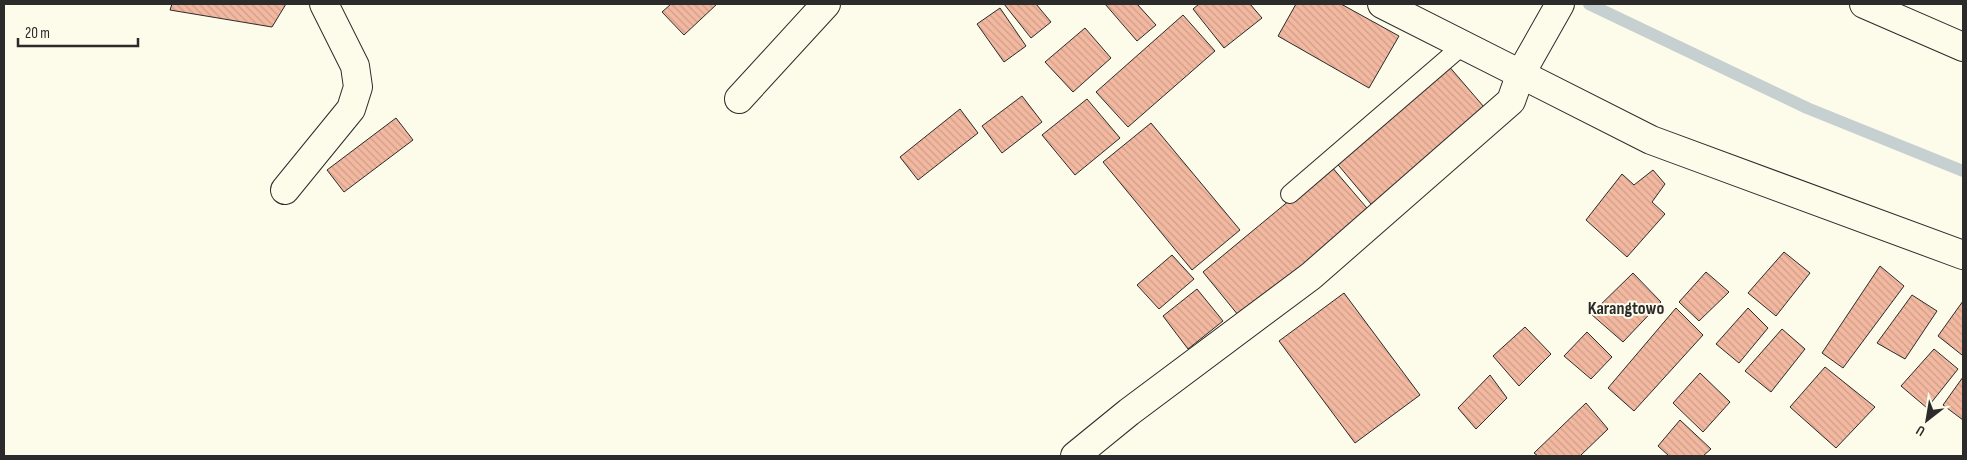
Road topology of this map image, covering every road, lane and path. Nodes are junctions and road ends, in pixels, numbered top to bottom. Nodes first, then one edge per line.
1 (324, 4) edge
2 (826, 4) edge
3 (1382, 4) edge
4 (1560, 4) edge
5 (1864, 4) edge
6 (1462, 46) junction
7 (1963, 47) edge
8 (1521, 74) junction
9 (739, 99) dead end
10 (285, 190) dead end
11 (1290, 194) dead end
12 (1963, 255) edge
13 (1074, 456) edge

1 - 10 main road
2 - 9 main road
3 - 6 main road
4 - 8 main road
5 - 7 main road
6 - 8 main road
6 - 11 lane
8 - 12 main road
8 - 13 main road

